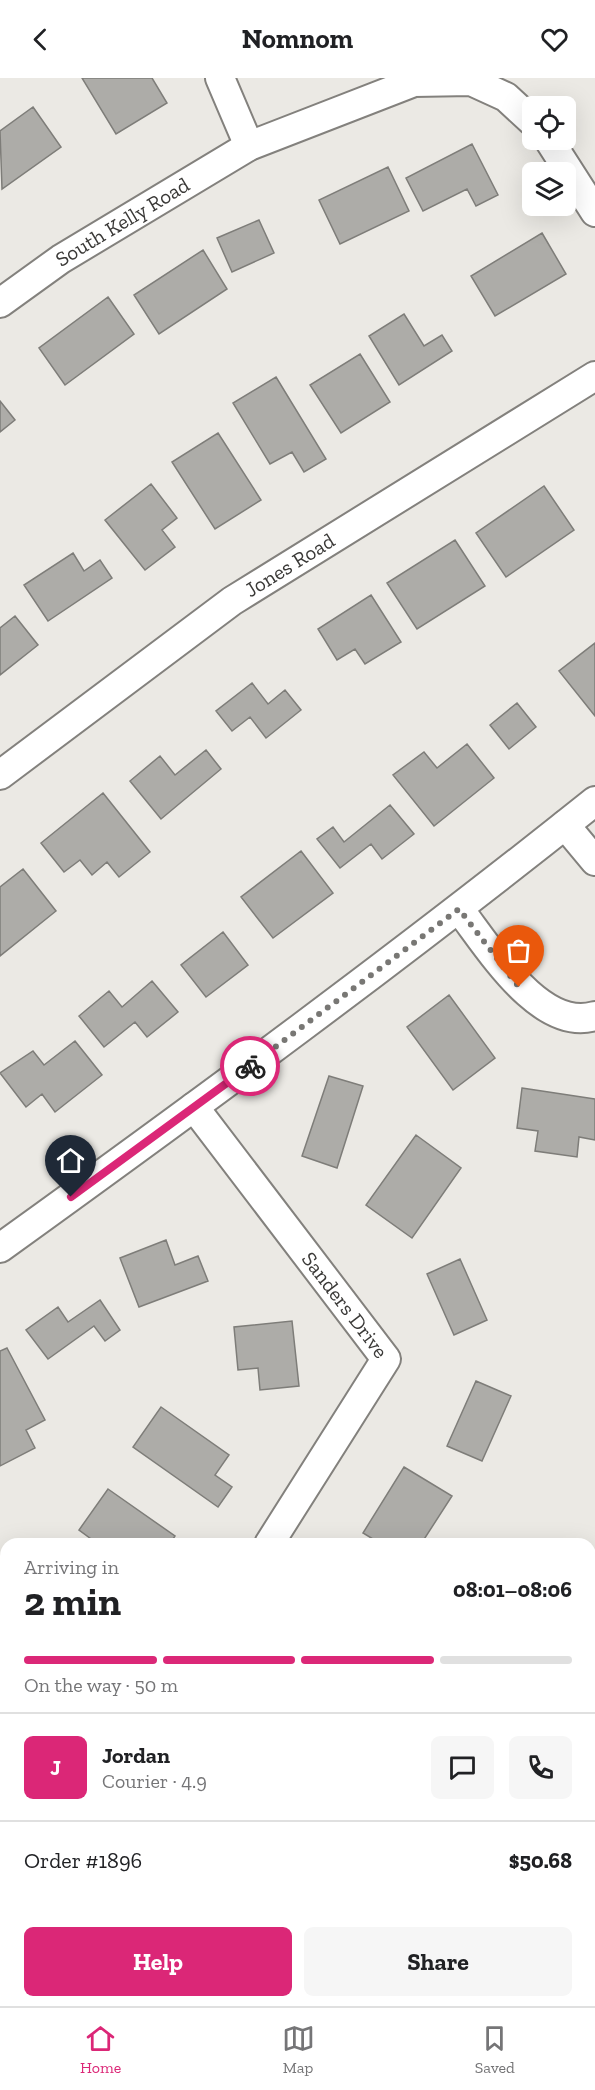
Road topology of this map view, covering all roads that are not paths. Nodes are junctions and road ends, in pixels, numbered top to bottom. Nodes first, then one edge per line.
1 (220, 78) edge
2 (522, 112) edge
3 (249, 146) junction
4 (555, 150) edge
5 (595, 212) edge
6 (0, 303) edge
7 (595, 376) edge
8 (0, 775) edge
9 (595, 801) edge
10 (565, 825) junction
11 (595, 861) edge
12 (459, 909) junction
13 (595, 1016) edge
14 (195, 1107) junction
15 (0, 1248) edge
16 (273, 1538) edge

1 - 3 street
2 - 3 street, South Kelly Road
3 - 6 street, South Kelly Road
4 - 5 street
7 - 8 street, Jones Road
9 - 10 street
10 - 11 street
10 - 12 street
12 - 13 street
12 - 14 street
14 - 15 street
14 - 16 street, Sanders Drive

